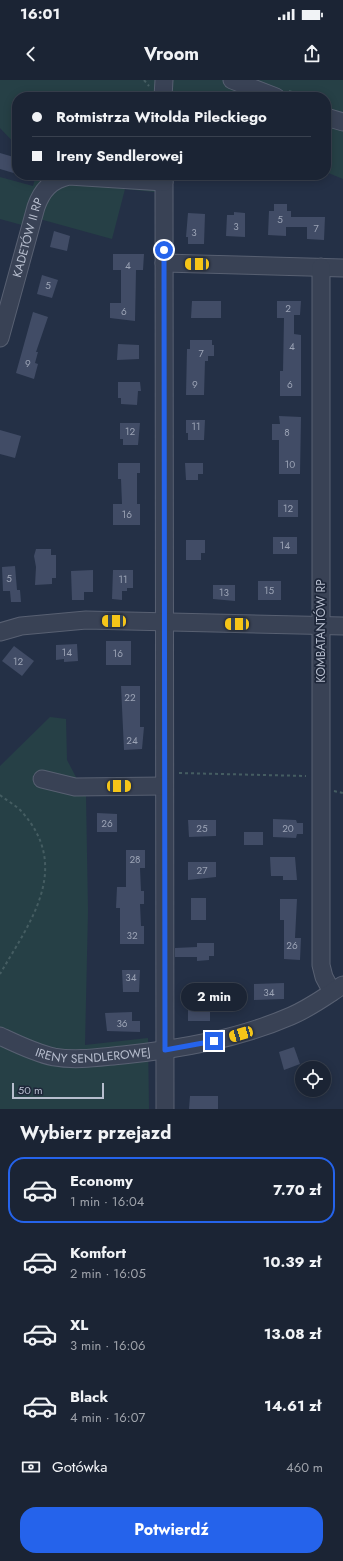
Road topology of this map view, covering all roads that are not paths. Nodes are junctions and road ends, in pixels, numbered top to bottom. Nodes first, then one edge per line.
1 (164, 80) edge
2 (232, 80) edge
3 (163, 92) edge
4 (263, 92) edge
5 (331, 118) edge
6 (343, 122) edge
7 (56, 180) edge
8 (164, 180) edge
9 (164, 263) junction
10 (321, 267) junction
11 (343, 268) edge
12 (0, 338) edge
13 (164, 622) junction
14 (321, 625) junction
15 (343, 626) edge
16 (0, 633) edge
17 (42, 779) dead end
18 (164, 779) junction
19 (337, 989) edge
20 (0, 1036) edge
21 (165, 1050) junction
22 (165, 1109) edge

1 - 3 street
2 - 4 street
5 - 6 street
7 - 12 street, KADETÓW II RP
8 - 9 street
9 - 10 street
9 - 13 street
10 - 11 street
10 - 14 street, KOMBATANTÓW RP
13 - 14 street
13 - 16 street
13 - 18 street
14 - 15 street
14 - 19 street, KOMBATANTÓW RP
17 - 18 street
18 - 21 street
19 - 21 street, IRENY SENDLEROWEJ
20 - 21 street, IRENY SENDLEROWEJ
21 - 22 street

